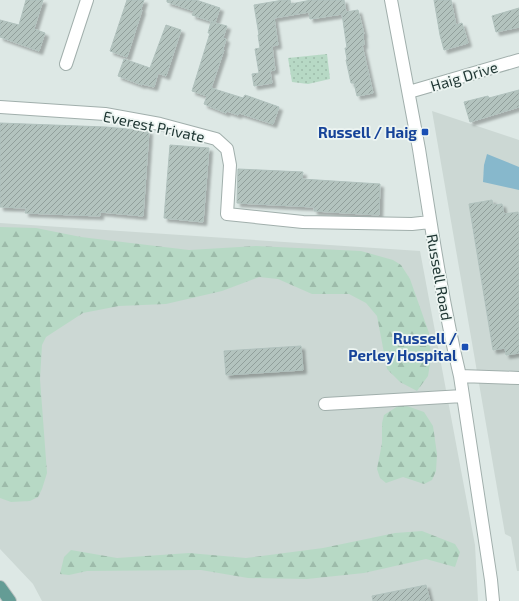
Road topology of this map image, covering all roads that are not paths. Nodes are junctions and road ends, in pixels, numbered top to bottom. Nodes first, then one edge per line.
1 (87, 0) edge
2 (391, 0) edge
3 (519, 60) edge
4 (66, 64) dead end
5 (408, 92) junction
6 (0, 107) edge
7 (430, 222) junction
8 (460, 376) junction
9 (519, 378) edge
10 (463, 396) junction
11 (325, 404) dead end
12 (0, 587) edge
13 (10, 601) edge
14 (493, 601) edge

1 - 4 street
2 - 5 street, Russell Road
3 - 5 street, Haig Drive
5 - 7 street, Russell Road
6 - 7 street, Everest Private
7 - 8 street, Russell Road
8 - 9 street
8 - 10 street, Russell Road
10 - 11 street
10 - 14 street, Russell Road
12 - 13 main road

